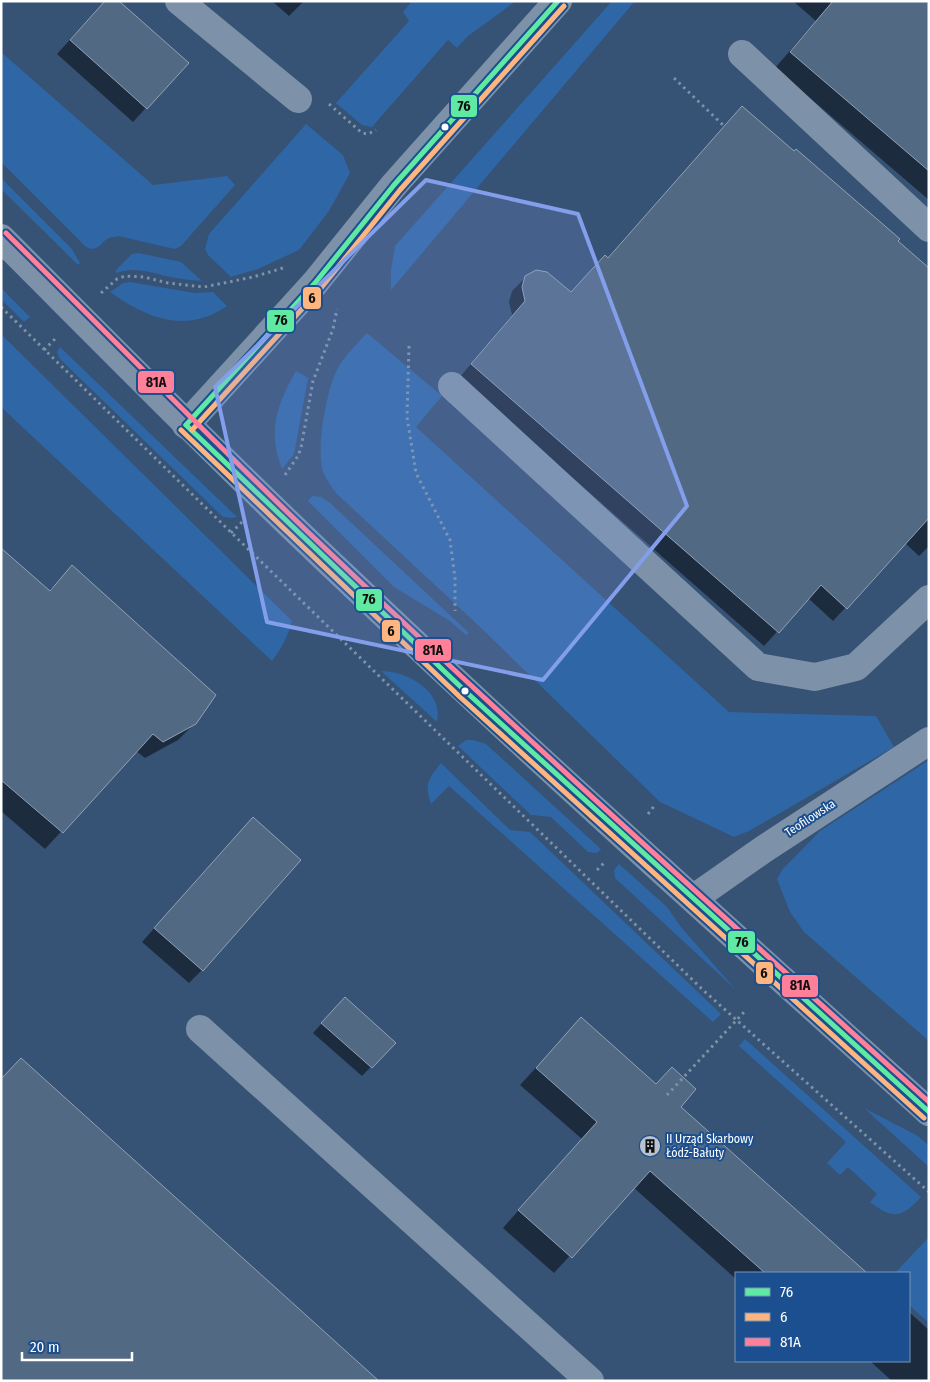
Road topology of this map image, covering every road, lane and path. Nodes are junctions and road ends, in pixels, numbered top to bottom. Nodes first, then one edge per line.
1 (179, 1) edge
2 (558, 1) edge
3 (742, 54) dead end
4 (674, 78) dead end
5 (298, 99) dead end
6 (328, 103) dead end
7 (724, 126) dead end
8 (376, 130) dead end
9 (929, 228) edge
10 (1, 238) edge
11 (325, 270) junction
12 (103, 290) dead end
13 (1, 307) edge
14 (56, 338) dead end
15 (408, 346) dead end
16 (44, 350) junction
17 (452, 386) dead end
18 (186, 425) junction
19 (284, 477) dead end
20 (244, 519) dead end
21 (231, 533) junction
22 (929, 599) edge
23 (455, 611) dead end
24 (929, 741) edge
25 (694, 898) junction
26 (746, 1010) dead end
27 (736, 1019) junction
28 (200, 1029) dead end
29 (667, 1095) dead end
30 (929, 1112) edge
31 (929, 1192) edge
32 (590, 1381) edge

1 - 5 street
2 - 11 street
3 - 9 street
4 - 7 path
6 - 8 path
10 - 18 street
11 - 12 path
11 - 18 street
11 - 19 path
13 - 16 path
14 - 16 path
15 - 23 path
16 - 21 path
17 - 22 street
18 - 25 street
20 - 21 path
21 - 27 path
24 - 25 street, Teofilowska
25 - 30 street
26 - 27 path
27 - 29 path
27 - 31 path
28 - 32 street

